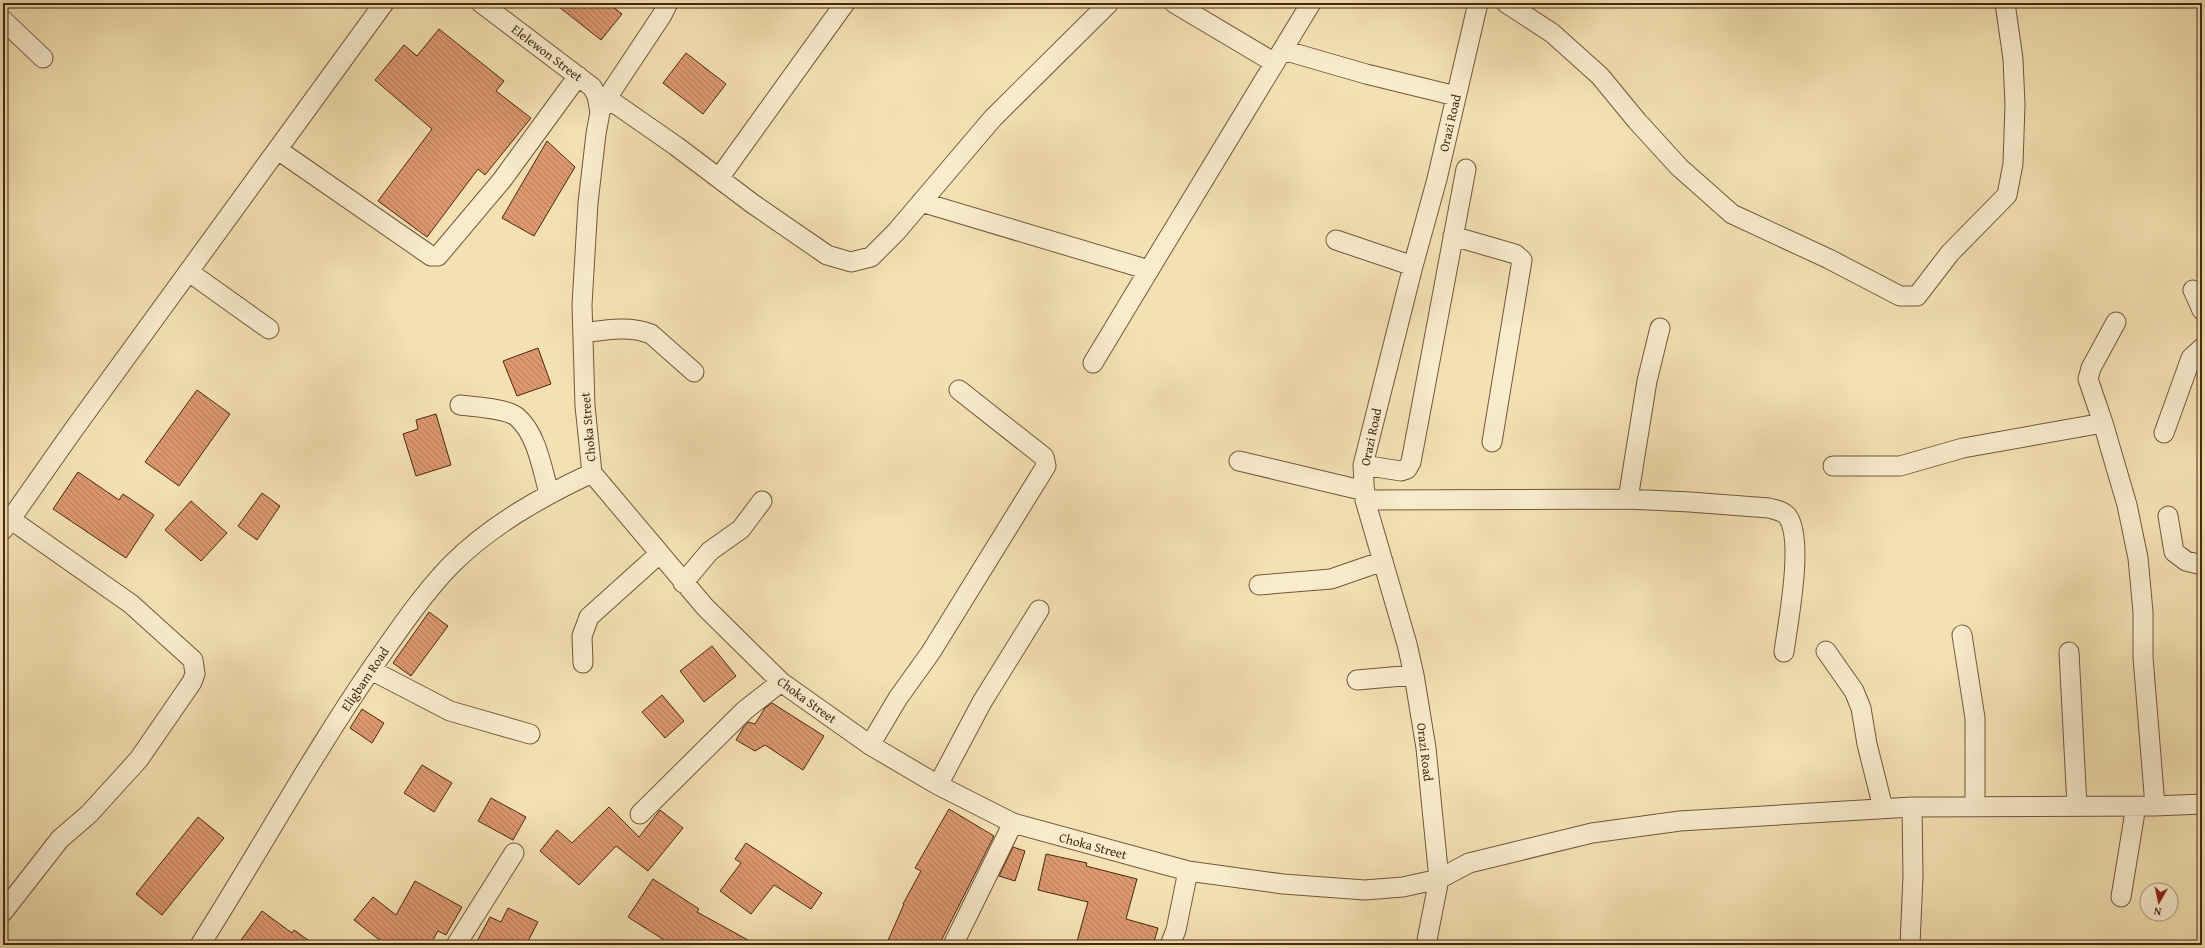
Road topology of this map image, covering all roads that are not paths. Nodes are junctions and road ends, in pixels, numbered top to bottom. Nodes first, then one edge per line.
1 (384, 3) edge
2 (481, 3) edge
3 (668, 3) edge
4 (845, 3) edge
5 (1110, 3) edge
6 (1174, 3) edge
7 (1311, 3) edge
8 (1478, 3) edge
9 (1506, 3) edge
10 (2005, 3) edge
11 (3, 20) edge
12 (1279, 56) junction
13 (43, 58) dead end
14 (578, 76) junction
15 (1456, 96) junction
16 (603, 105) junction
17 (278, 150) junction
18 (1466, 169) dead end
19 (719, 178) junction
20 (921, 202) junction
21 (1454, 236) junction
22 (1336, 240) dead end
23 (1413, 266) junction
24 (1149, 270) junction
25 (189, 272) junction
26 (2193, 290) dead end
27 (2202, 310) edge
28 (2116, 322) dead end
29 (1660, 328) dead end
30 (269, 329) dead end
31 (583, 333) junction
32 (2202, 348) edge
33 (1093, 363) dead end
34 (694, 372) dead end
35 (959, 390) dead end
36 (460, 405) dead end
37 (2103, 423) junction
38 (2164, 433) dead end
39 (1492, 442) dead end
40 (1239, 461) dead end
41 (1363, 466) junction
42 (1834, 466) dead end
43 (592, 473) junction
44 (549, 493) junction
45 (1365, 496) junction
46 (1628, 499) junction
47 (762, 501) dead end
48 (2168, 516) dead end
49 (6, 521) edge
50 (658, 554) junction
51 (1383, 561) junction
52 (2202, 565) edge
53 (683, 583) junction
54 (1259, 584) dead end
55 (1039, 610) dead end
56 (1962, 635) dead end
57 (1826, 651) dead end
58 (1784, 652) dead end
59 (2069, 652) dead end
60 (583, 663) dead end
61 (371, 670) junction
62 (1414, 675) junction
63 (1357, 680) dead end
64 (781, 682) junction
65 (530, 734) dead end
66 (870, 745) junction
67 (938, 785) junction
68 (2202, 804) edge
69 (1975, 806) junction
70 (2077, 806) junction
71 (2146, 806) junction
72 (1912, 807) junction
73 (1883, 808) junction
74 (640, 814) dead end
75 (1014, 823) junction
76 (514, 853) dead end
77 (1188, 871) junction
78 (1440, 879) junction
79 (2122, 897) dead end
80 (3, 912) edge
81 (200, 945) edge
82 (456, 945) edge
83 (953, 945) edge
84 (1170, 945) edge
85 (1426, 945) edge
86 (1910, 945) edge

1 - 17 street
2 - 14 street, Elelewon Street
3 - 16 street
4 - 19 street
5 - 20 street
6 - 12 street
7 - 12 street
8 - 15 street, Orazi Road
9 - 10 street
11 - 13 street
12 - 15 street
12 - 24 street
14 - 16 street, Elelewon Street
14 - 17 street
15 - 23 street, Orazi Road
16 - 19 street
16 - 31 street, Choka Street
17 - 25 street
18 - 21 street
19 - 20 street
20 - 24 street
21 - 39 street
21 - 41 street
22 - 23 street
23 - 41 street, Orazi Road
24 - 33 street
25 - 30 street
25 - 49 street
26 - 27 street
28 - 37 street
29 - 46 street
31 - 34 street
31 - 43 street, Choka Street
32 - 38 street
35 - 66 street
36 - 44 street
37 - 42 street
37 - 71 street
40 - 45 street
41 - 45 street, Orazi Road
43 - 44 street, Eligbam Road
43 - 50 street, Choka Street
44 - 61 street, Eligbam Road
45 - 46 street
45 - 51 street, Orazi Road
46 - 58 street
47 - 53 street
48 - 52 street
49 - 80 street
50 - 53 street, Choka Street
50 - 60 street
51 - 54 street
51 - 62 street, Orazi Road
53 - 64 street, Choka Street
55 - 67 street
56 - 69 street
57 - 73 street
59 - 70 street
61 - 65 street
61 - 81 street, Eligbam Road
62 - 63 street
62 - 78 street, Orazi Road
64 - 66 street, Choka Street
64 - 74 street
66 - 67 street, Choka Street
67 - 75 street, Choka Street
68 - 71 street, Choka Street
69 - 70 street, Choka Street
69 - 72 street, Choka Street
70 - 71 street, Choka Street
71 - 79 street
72 - 73 street, Choka Street
72 - 86 street
73 - 78 street, Choka Street
75 - 77 street, Choka Street
75 - 83 street
76 - 82 street
77 - 78 street, Choka Street
77 - 84 street
78 - 85 street, Orazi Road

